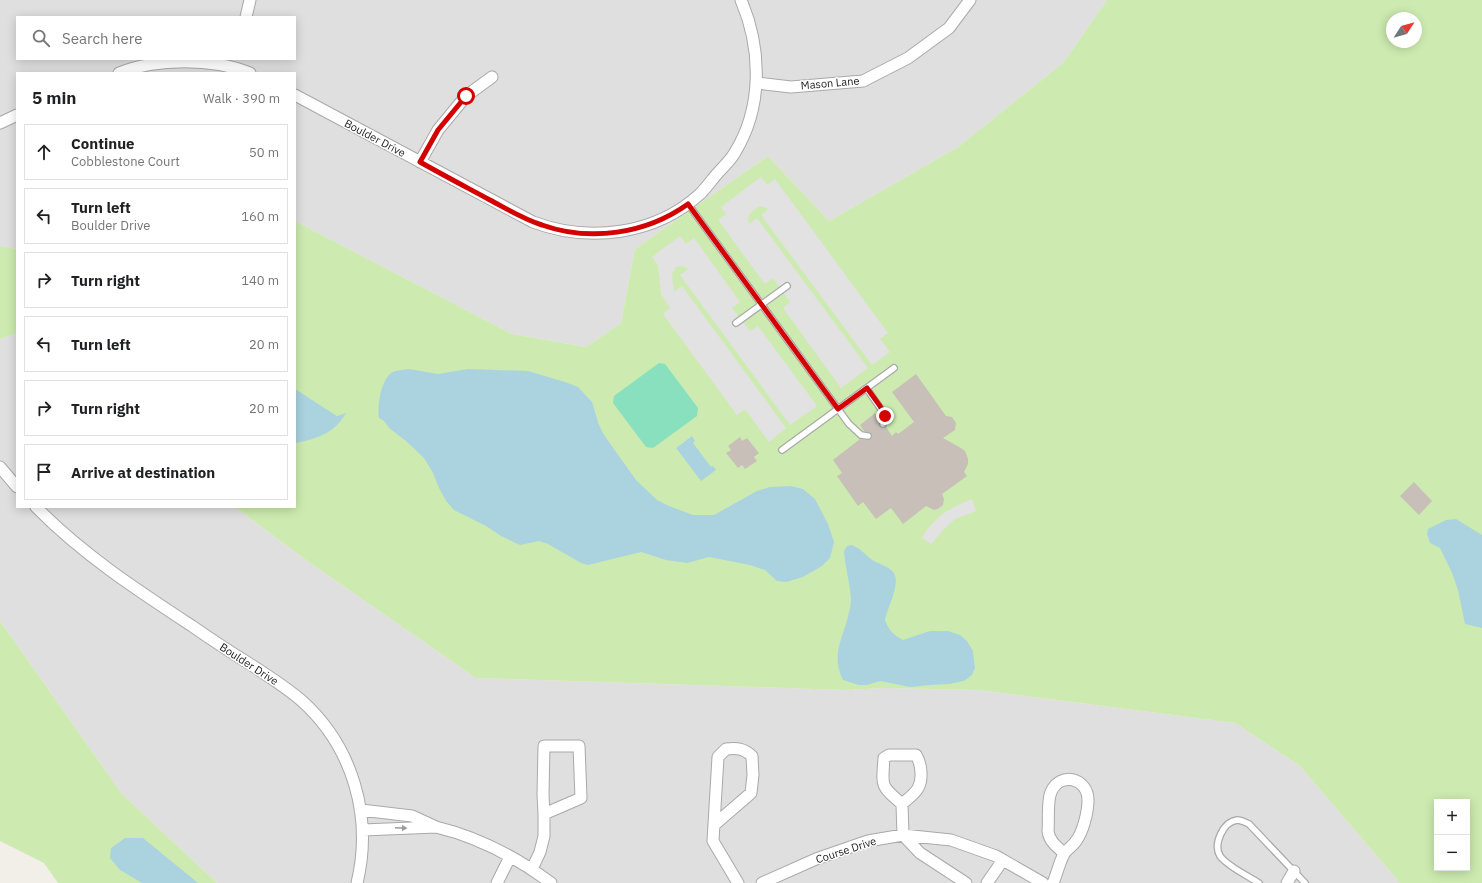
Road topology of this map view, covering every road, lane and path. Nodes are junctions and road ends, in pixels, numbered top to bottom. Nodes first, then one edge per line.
1 (250, 0) edge
2 (741, 0) edge
3 (970, 0) edge
4 (246, 16) edge
5 (234, 63) edge
6 (121, 72) edge
7 (248, 72) edge
8 (492, 77) dead end
9 (756, 83) junction
10 (296, 96) edge
11 (16, 115) edge
12 (0, 123) edge
13 (420, 162) junction
14 (688, 204) junction
15 (786, 286) dead end
16 (761, 305) junction
17 (736, 323) dead end
18 (894, 368) dead end
19 (867, 388) junction
20 (838, 409) junction
21 (884, 424) dead end
22 (868, 436) dead end
23 (782, 450) dead end
24 (0, 467) edge
25 (16, 486) edge
26 (37, 508) edge
27 (902, 804) junction
28 (361, 810) junction
29 (544, 814) junction
30 (714, 825) junction
31 (436, 827) junction
32 (363, 830) junction
33 (903, 835) junction
34 (1064, 853) junction
35 (510, 856) junction
36 (1003, 860) junction
37 (532, 869) junction
38 (1294, 871) junction
39 (787, 878) edge
40 (544, 881) edge
41 (356, 883) edge
42 (497, 883) edge
43 (738, 883) edge
44 (762, 883) edge
45 (966, 883) edge
46 (987, 883) edge
47 (1043, 883) edge
48 (1053, 883) edge
49 (1259, 883) edge
50 (1287, 883) edge
51 (1305, 883) edge

1 - 4 street
2 - 9 street, Boulder Drive
3 - 9 street, Mason Lane
5 - 6 street
5 - 7 street
8 - 13 street
9 - 14 street, Boulder Drive
10 - 13 street, Boulder Drive
11 - 12 street
13 - 14 street, Boulder Drive
14 - 16 lane
15 - 16 lane
16 - 17 lane
16 - 20 lane
18 - 19 lane
19 - 20 lane
19 - 21 lane
20 - 22 lane
20 - 23 lane
24 - 25 street
26 - 28 street, Boulder Drive
27 - 27 street
27 - 33 street
28 - 31 street
28 - 32 street, Boulder Drive
29 - 29 street
29 - 37 street
30 - 30 street
30 - 43 street
32 -> 31 street
31 - 35 street
32 - 41 street, Boulder Drive
33 - 36 street, Course Drive
33 - 39 street, Course Drive
33 - 45 street
34 - 34 street
34 - 48 street
35 - 37 street
35 - 42 street
36 - 46 street
36 - 47 street, Course Drive
37 - 40 street
38 - 49 lane
38 - 50 street
38 - 51 lane
39 - 44 street, Course Drive

